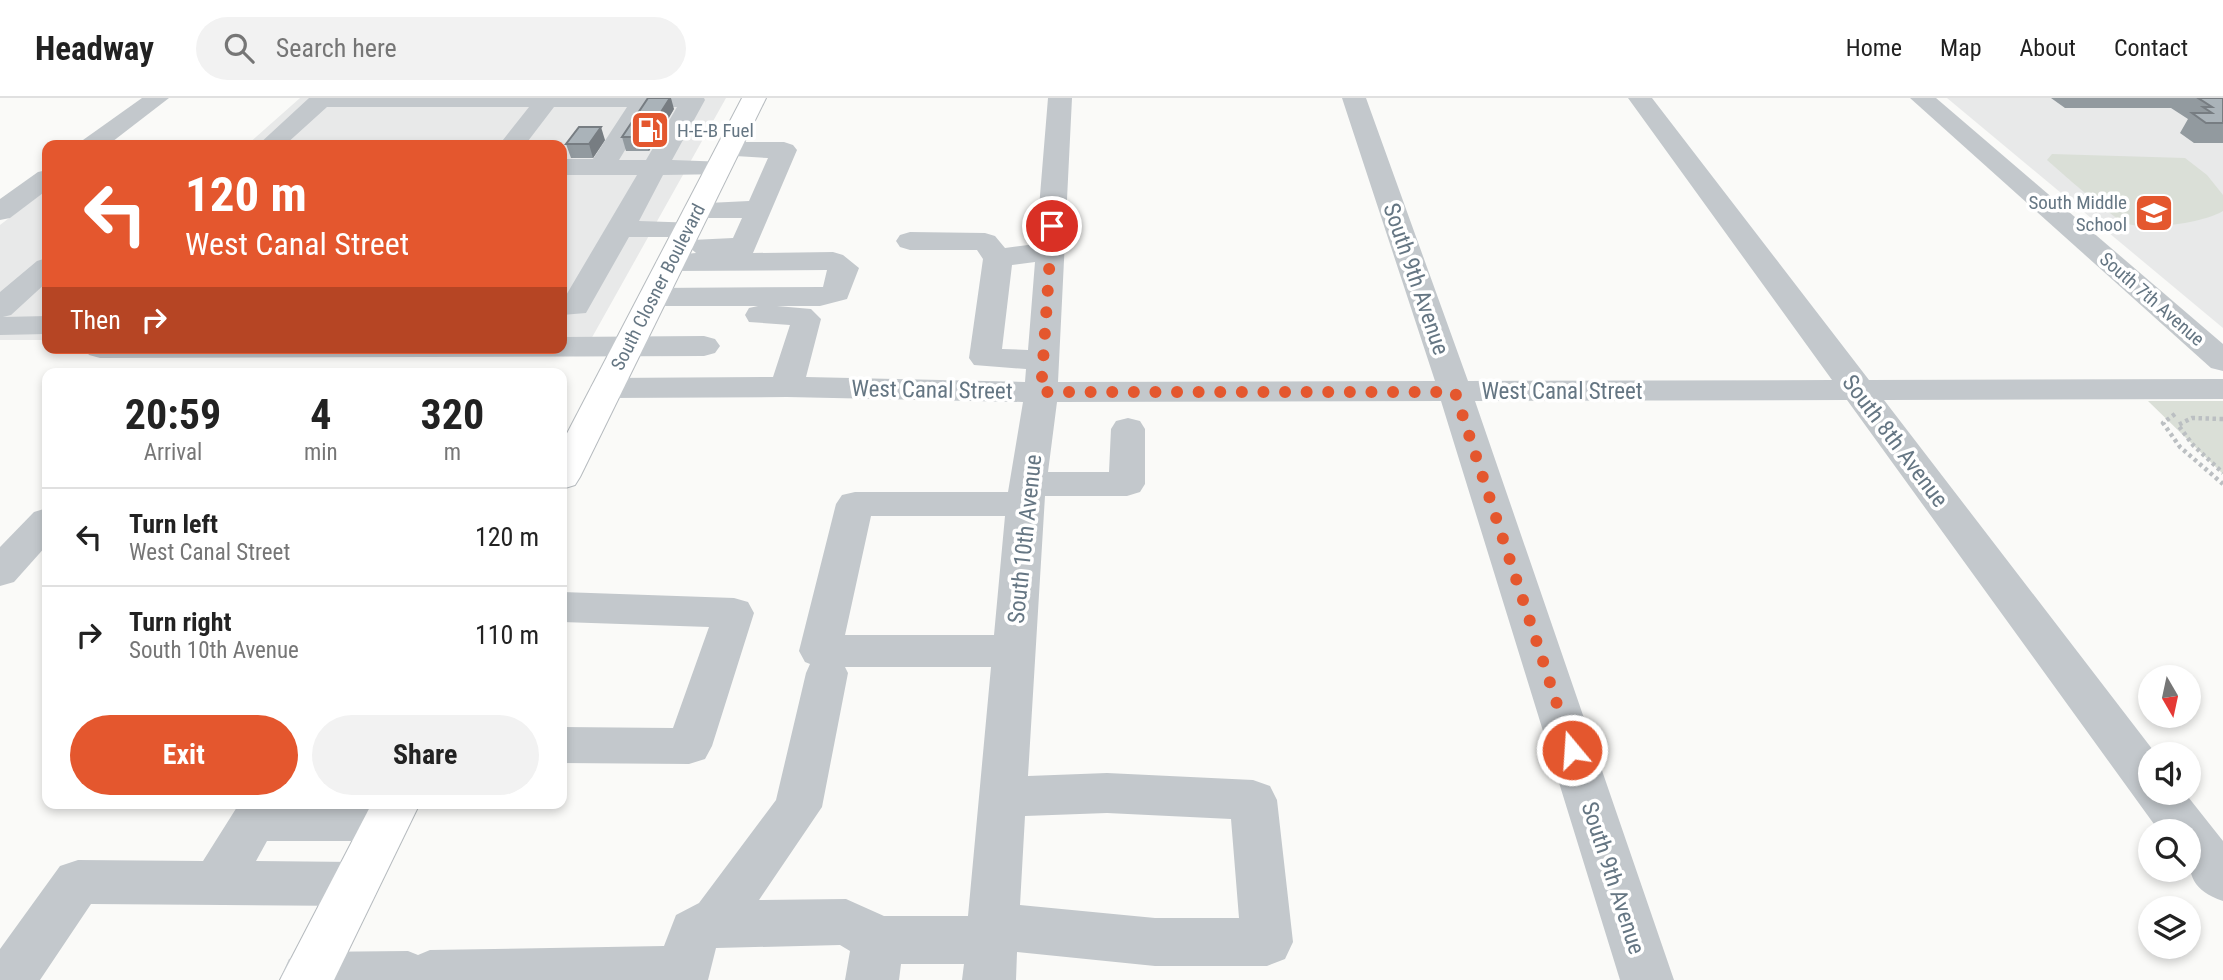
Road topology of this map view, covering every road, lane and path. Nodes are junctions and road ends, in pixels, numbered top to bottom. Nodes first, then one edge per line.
1 (157, 98) edge
2 (754, 98) edge
3 (1060, 98) edge
4 (1354, 98) edge
5 (1640, 98) edge
6 (1922, 98) edge
7 (322, 99) edge
8 (549, 99) edge
9 (626, 134) edge
10 (99, 140) edge
11 (276, 140) edge
12 (516, 140) edge
13 (42, 182) edge
14 (763, 200) junction
15 (698, 208) junction
16 (0, 212) edge
17 (620, 229) junction
18 (910, 241) dead end
19 (1050, 251) junction
20 (998, 258) junction
21 (42, 271) edge
22 (649, 305) junction
23 (567, 306) edge
24 (0, 307) edge
25 (719, 314) junction
26 (567, 349) edge
27 (627, 349) junction
28 (204, 354) edge
29 (383, 354) edge
30 (2223, 361) edge
31 (192, 368) edge
32 (372, 368) edge
33 (711, 368) junction
34 (1042, 376) junction
35 (790, 379) junction
36 (607, 388) junction
37 (2223, 389) edge
38 (1857, 390) junction
39 (1455, 392) junction
40 (2223, 412) edge
41 (2223, 419) edge
42 (1128, 429) dead end
43 (571, 442) edge
44 (2223, 473) edge
45 (2223, 484) edge
46 (1027, 494) junction
47 (42, 527) edge
48 (0, 572) edge
49 (567, 607) edge
50 (1014, 651) junction
51 (827, 673) dead end
52 (567, 745) edge
53 (2138, 766) edge
54 (1003, 797) junction
55 (392, 812) edge
56 (2201, 850) edge
57 (2223, 879) edge
58 (216, 883) junction
59 (355, 884) junction
60 (706, 925) junction
61 (992, 948) edge
62 (875, 960) edge
63 (683, 976) edge
64 (308, 978) edge
65 (9, 980) edge
66 (1647, 980) edge

1 - 10 street
2 - 15 main road, South Closner Boulevard
3 - 19 street, South 10th Avenue
4 - 39 street, South 9th Avenue
5 - 38 street, South 8th Avenue
6 - 30 street, South 7th Avenue
7 - 8 street
7 - 11 street
8 - 9 street
8 - 12 street
9 - 15 street
9 - 17 street
13 - 16 street
14 - 15 street
14 - 15 street
14 - 15 street
15 - 17 street
15 - 22 main road, South Closner Boulevard
15 - 22 street
17 - 23 street
18 - 20 street
19 - 20 street
19 - 34 street, South 10th Avenue
20 - 34 street
21 - 24 street
22 - 25 street
22 - 27 main road, South Closner Boulevard
25 - 33 street
25 - 35 street
26 - 27 street
27 - 33 street
27 - 36 main road, South Closner Boulevard
28 - 31 street
29 - 32 street
33 - 35 street, West Canal Street
33 - 36 street, West Canal Street
34 - 35 street, West Canal Street
34 - 39 street, West Canal Street
34 - 46 street, South 10th Avenue
36 - 43 main road, South Closner Boulevard
37 - 38 street, West Canal Street
38 - 39 street, West Canal Street
38 - 53 street, South 8th Avenue
39 - 66 street, South 9th Avenue
40 - 45 path
41 - 44 path
42 - 46 street
46 - 50 street, South 10th Avenue
46 - 50 street
47 - 48 street
49 - 52 street
50 - 54 street, South 10th Avenue
51 - 60 street
54 - 61 street, South 10th Avenue
54 - 61 street
55 - 58 street
55 - 59 main road
56 - 57 street
58 - 59 street
58 - 65 street
59 - 64 main road
60 - 62 street
60 - 63 street
61 - 62 street
63 - 64 street

